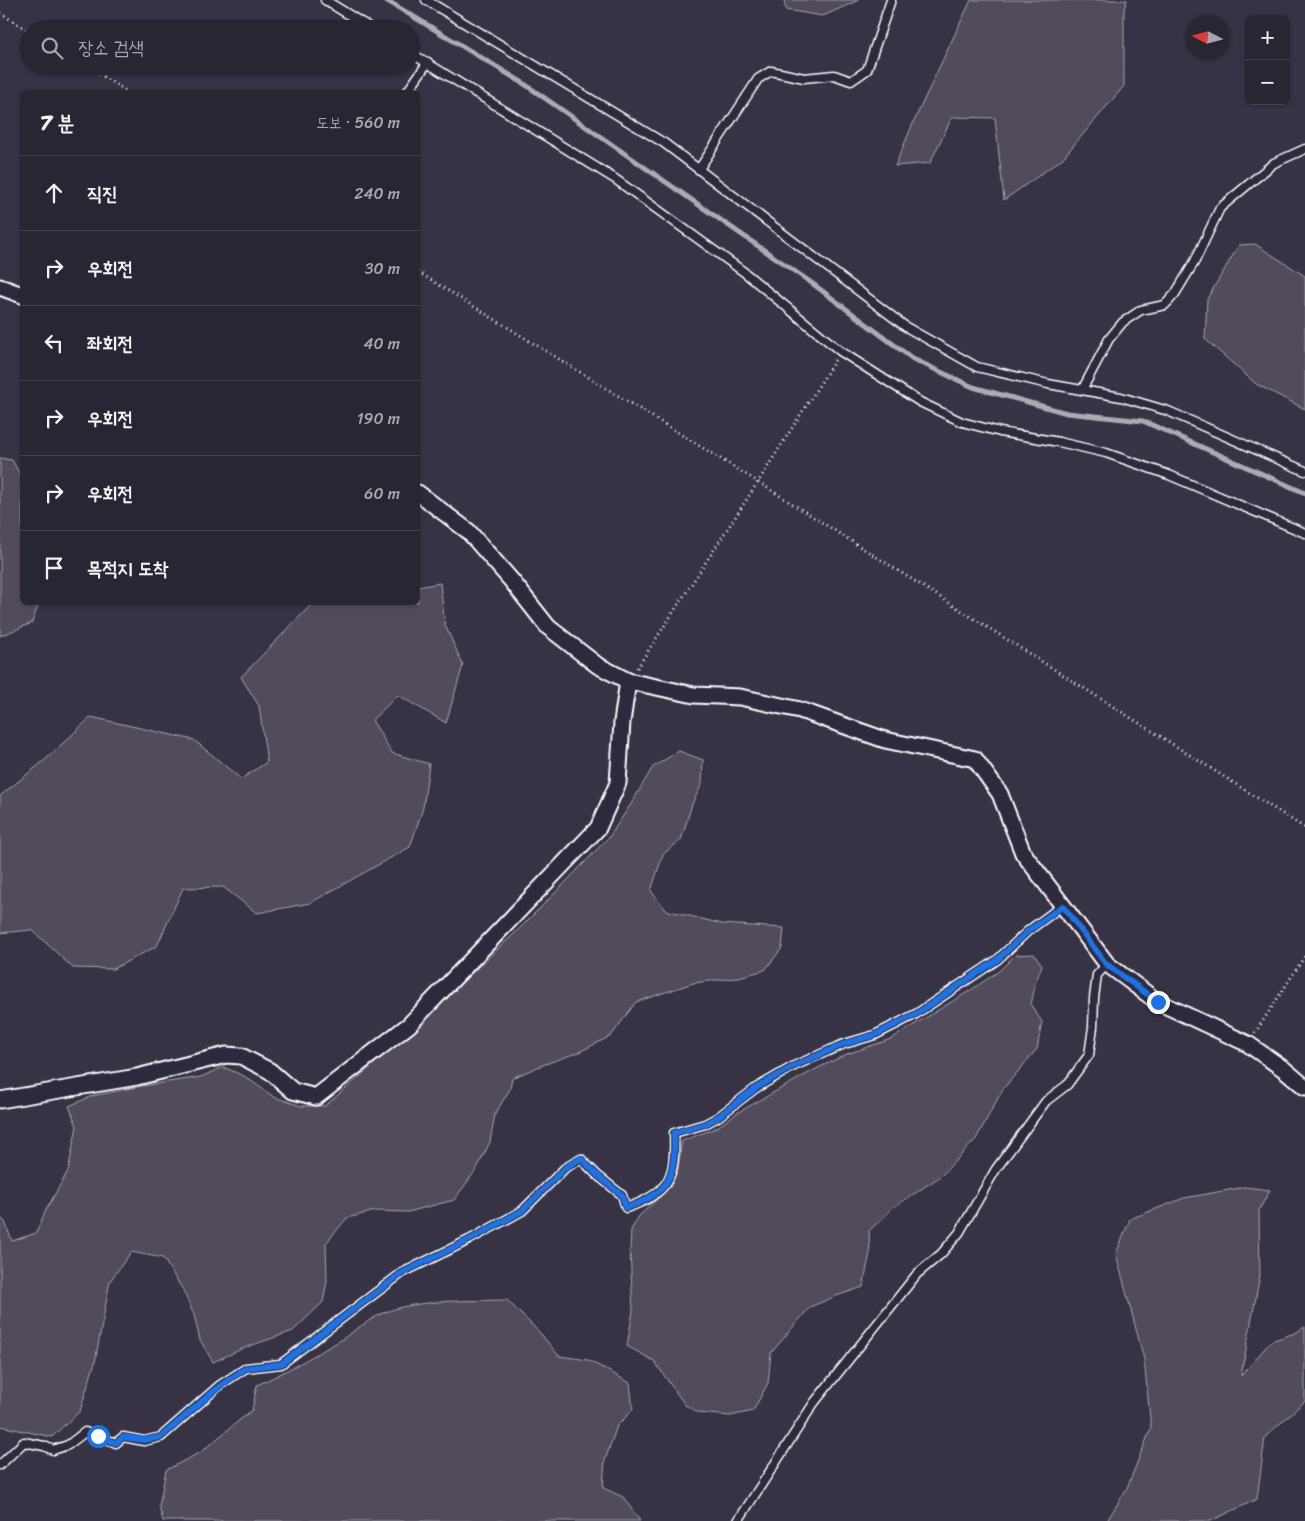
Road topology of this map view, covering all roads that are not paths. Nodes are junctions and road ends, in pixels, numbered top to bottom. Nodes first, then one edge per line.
1 (325, 0) edge
2 (426, 0) edge
3 (891, 0) edge
4 (357, 20) edge
5 (420, 57) edge
6 (428, 62) junction
7 (420, 73) edge
8 (419, 75) edge
9 (408, 90) edge
10 (1305, 149) edge
11 (699, 170) junction
12 (0, 287) edge
13 (20, 295) edge
14 (1082, 390) junction
15 (1305, 471) edge
16 (420, 495) edge
17 (1305, 533) edge
18 (628, 681) junction
19 (1063, 906) junction
20 (1106, 964) junction
21 (1305, 1087) edge
22 (0, 1100) edge
23 (0, 1465) edge
24 (738, 1521) edge

1 - 4 lane
2 - 11 lane
3 - 11 lane
5 - 6 lane
6 - 7 lane
6 - 17 lane
8 - 9 lane
10 - 14 lane
11 - 14 lane
12 - 13 street
14 - 15 lane
16 - 18 street
18 - 19 street
18 - 22 street
19 - 20 street
19 - 23 lane
20 - 21 street
20 - 24 lane

